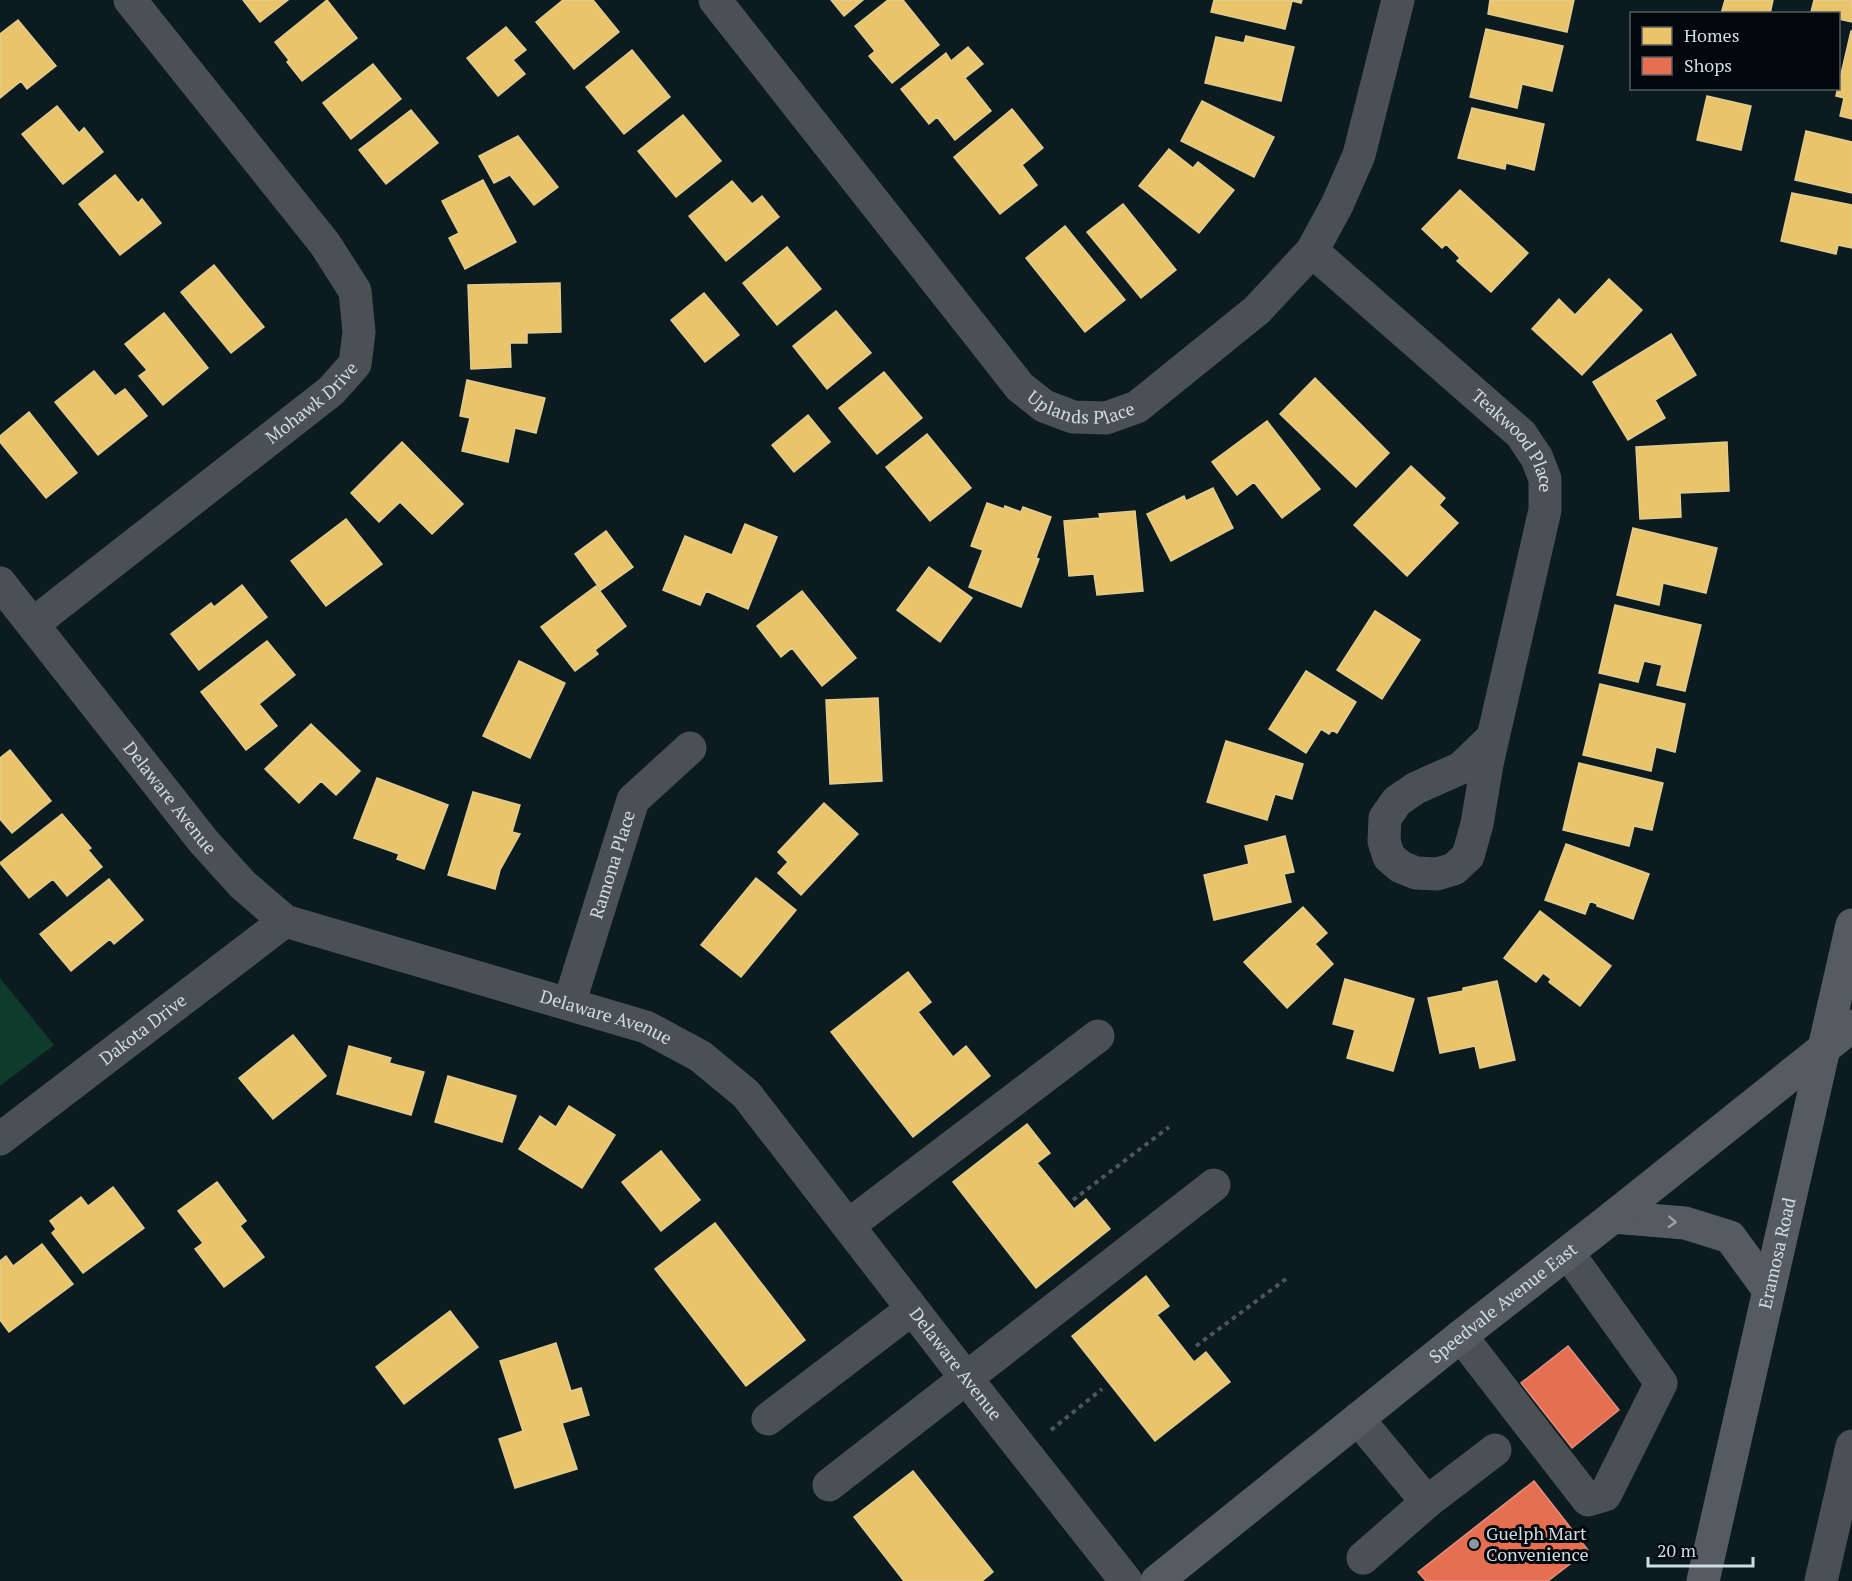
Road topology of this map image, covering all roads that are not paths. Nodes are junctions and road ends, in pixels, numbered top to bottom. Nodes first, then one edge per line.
1 (130, 0) edge
2 (715, 0) edge
3 (1398, 0) edge
4 (1312, 251) junction
5 (0, 583) edge
6 (33, 624) junction
7 (1492, 738) dead end
8 (690, 748) dead end
9 (285, 921) junction
10 (1852, 925) edge
11 (569, 1004) junction
12 (1852, 1026) edge
13 (1098, 1036) dead end
14 (1823, 1050) junction
15 (0, 1139) edge
16 (1214, 1185) dead end
17 (1614, 1217) junction
18 (849, 1225) junction
19 (1568, 1253) junction
20 (1768, 1289) junction
21 (912, 1309) junction
22 (1461, 1336) junction
23 (966, 1378) junction
24 (768, 1419) dead end
25 (1358, 1419) junction
26 (1852, 1446) edge
27 (1496, 1450) dead end
28 (829, 1485) dead end
29 (1427, 1502) junction
30 (1363, 1558) dead end
31 (1126, 1581) edge
32 (1157, 1581) edge
33 (1703, 1581) edge
34 (1821, 1581) edge

1 - 6 street, Mohawk Drive
2 - 4 street, Uplands Place
3 - 4 street, Uplands Place
4 - 7 street, Teakwood Place
5 - 6 street, Delaware Avenue
6 - 9 street, Delaware Avenue
8 - 11 street, Ramona Place
9 - 11 street, Delaware Avenue
9 - 15 street, Dakota Drive
10 - 14 main road, Eramosa Road
11 - 18 street, Delaware Avenue
12 - 14 main road, Speedvale Avenue East
13 - 18 street
14 - 17 main road, Speedvale Avenue East
14 - 20 main road, Eramosa Road
16 - 23 street
17 - 19 main road, Speedvale Avenue East
17 -> 20 main road
18 - 21 street, Delaware Avenue
19 - 22 main road, Speedvale Avenue East
19 - 22 street
20 - 33 main road, Eramosa Road
21 - 23 street, Delaware Avenue
21 - 24 street
22 - 25 main road, Speedvale Avenue East
23 - 28 street
23 - 31 street, Delaware Avenue
25 - 29 street
25 - 32 main road, Speedvale Avenue East
26 - 34 street
27 - 29 street
29 - 30 street

